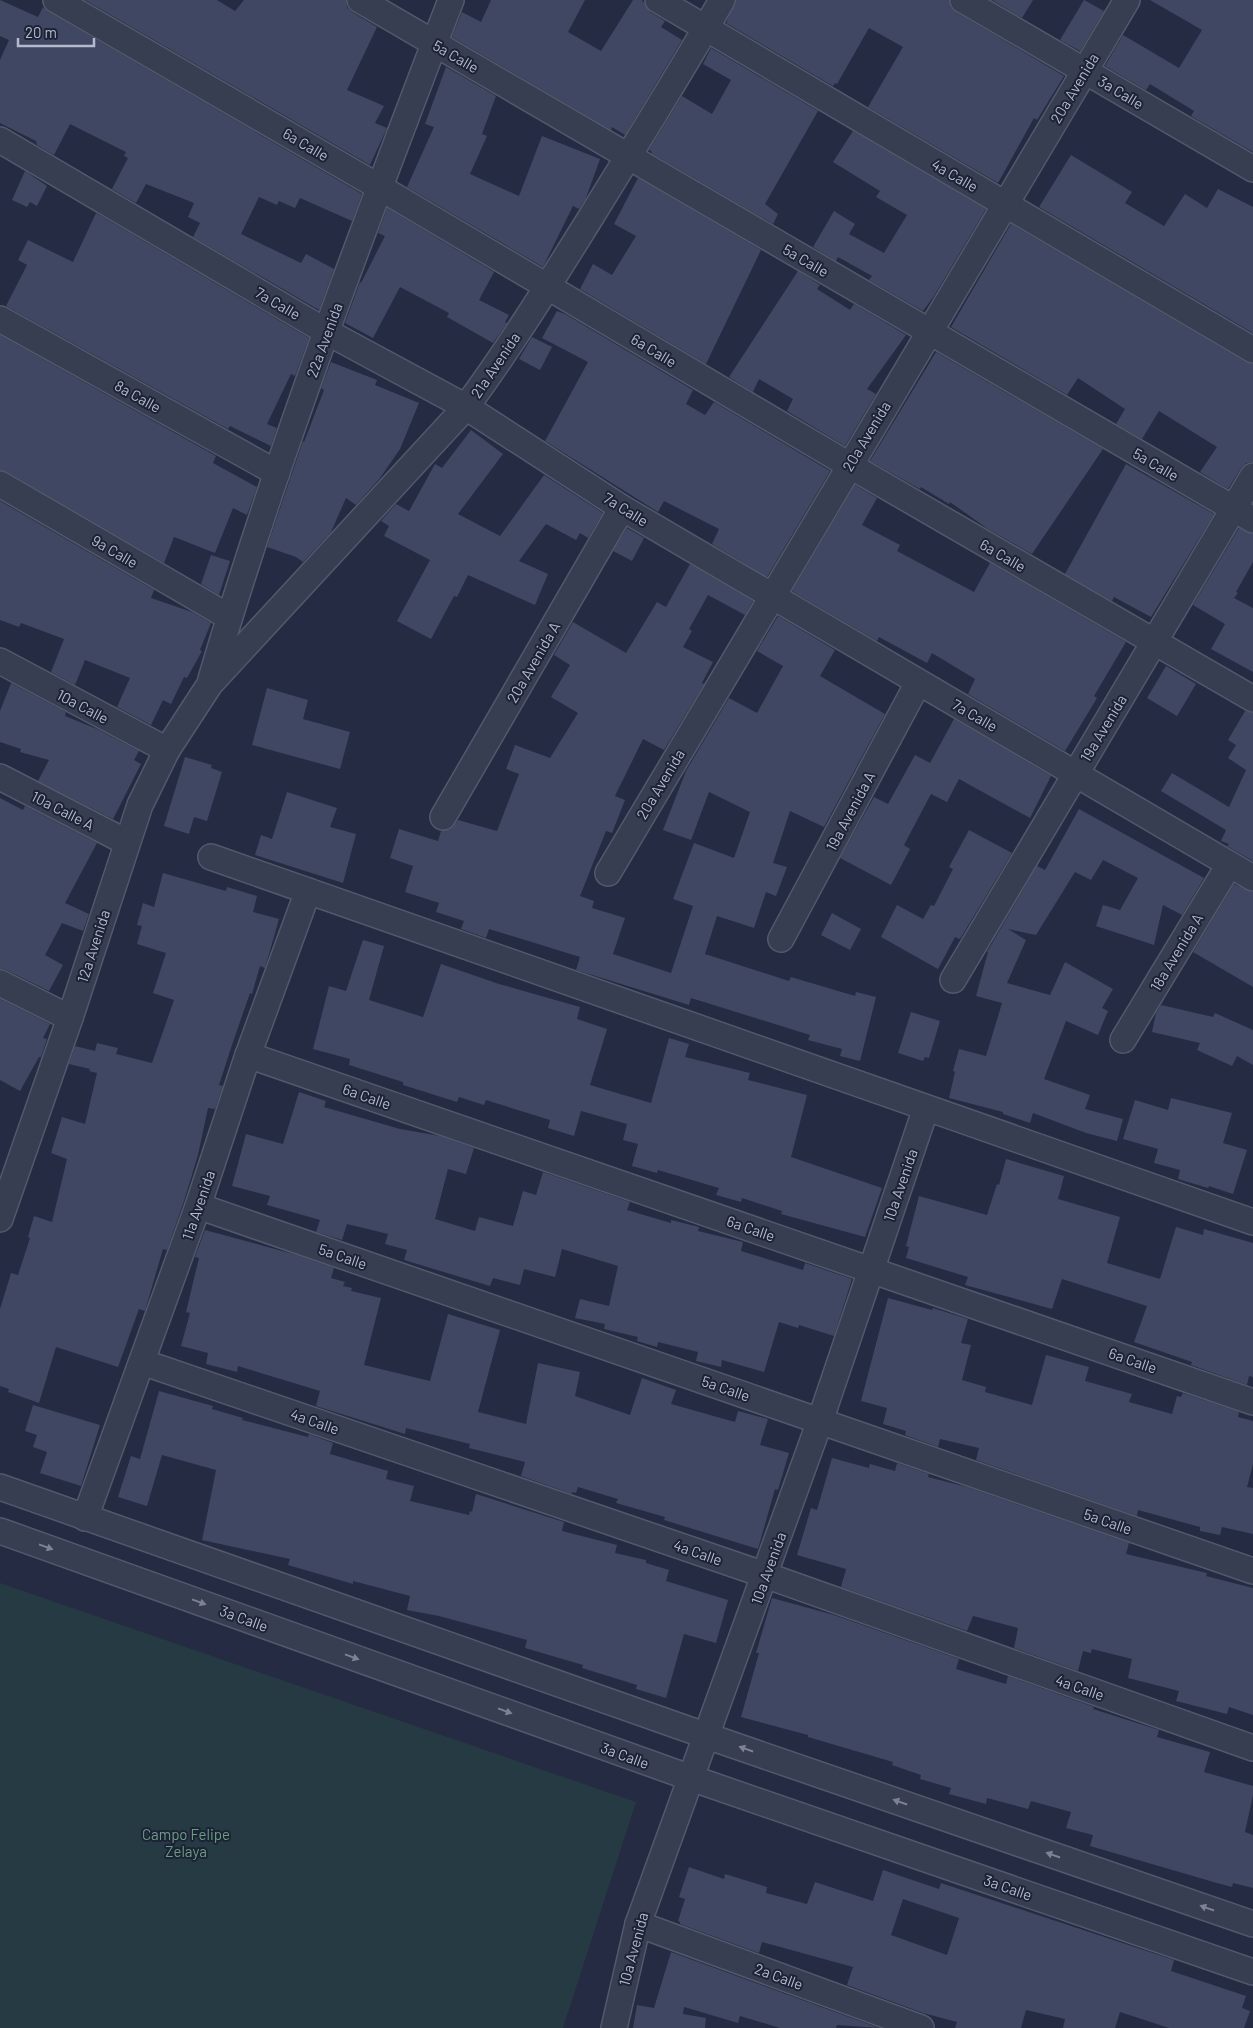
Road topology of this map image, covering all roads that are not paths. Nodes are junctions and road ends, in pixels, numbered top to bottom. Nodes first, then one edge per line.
1 (56, 0) edge
2 (360, 0) edge
3 (450, 0) edge
4 (658, 0) edge
5 (722, 0) edge
6 (963, 0) edge
7 (1127, 0) edge
8 (706, 28) junction
9 (434, 43) junction
10 (1085, 70) junction
11 (0, 140) edge
12 (629, 156) junction
13 (1253, 169) edge
14 (379, 187) junction
15 (1005, 204) junction
16 (548, 287) junction
17 (0, 319) edge
18 (929, 331) junction
19 (327, 332) junction
20 (1253, 350) edge
21 (466, 407) junction
22 (849, 465) junction
23 (277, 473) junction
24 (1253, 476) edge
25 (0, 484) edge
26 (622, 508) junction
27 (1243, 514) edge
28 (771, 595) junction
29 (229, 617) junction
30 (1153, 643) junction
31 (0, 661) edge
32 (918, 683) junction
33 (210, 684) junction
34 (1253, 700) edge
35 (167, 750) junction
36 (1076, 774) junction
37 (0, 777) edge
38 (443, 817) dead end
39 (126, 842) junction
40 (211, 857) dead end
41 (1229, 865) junction
42 (608, 873) dead end
43 (1253, 878) edge
44 (308, 891) junction
45 (781, 939) dead end
46 (953, 980) dead end
47 (0, 983) edge
48 (70, 1018) junction
49 (1124, 1040) dead end
50 (248, 1055) junction
51 (926, 1108) junction
52 (7, 1173) edge
53 (198, 1206) junction
54 (0, 1218) edge
55 (1253, 1222) edge
56 (871, 1269) junction
57 (142, 1362) junction
58 (1253, 1402) edge
59 (820, 1421) junction
60 (0, 1487) edge
61 (85, 1518) junction
62 (0, 1531) edge
63 (1253, 1571) edge
64 (765, 1575) junction
65 (707, 1736) junction
66 (1253, 1748) edge
67 (691, 1778) junction
68 (638, 1924) junction
69 (1253, 1924) edge
70 (1253, 1972) edge
71 (614, 2028) edge
72 (921, 2028) edge

1 - 14 street, 6a Calle
2 - 9 street, 5a Calle
3 - 9 street, 22a Avenida
4 - 8 street, 4a Calle
5 - 8 street, 21a Avenida
6 - 10 street, 3a Calle
7 - 10 street, 20a Avenida
8 - 12 street, 21a Avenida
8 - 15 street, 4a Calle
9 - 12 street, 5a Calle
9 - 14 street, 22a Avenida
10 - 13 street, 3a Calle
10 - 15 street, 20a Avenida
11 - 19 street, 7a Calle
12 - 16 street, 21a Avenida
12 - 18 street, 5a Calle
14 - 16 street, 6a Calle
14 - 19 street, 22a Avenida
15 - 18 street, 20a Avenida
15 - 20 street, 4a Calle
16 - 21 street, 21a Avenida
16 - 22 street, 6a Calle
17 - 23 street, 8a Calle
18 - 22 street, 20a Avenida
18 - 27 street, 5a Calle
19 - 21 street, 7a Calle
19 - 23 street, 22a Avenida
21 - 26 street, 7a Calle
21 - 33 street, 21a Avenida
22 - 28 street, 20a Avenida
22 - 30 street, 6a Calle
23 - 29 street, 22a Avenida
24 - 27 street, 19a Avenida
25 - 29 street, 9a Calle
26 - 28 street, 7a Calle
26 - 38 street, 20a Avenida A
27 - 30 street, 19a Avenida
28 - 32 street, 7a Calle
28 - 42 street, 20a Avenida
29 - 33 street, 22a Avenida
30 - 34 street, 6a Calle
30 - 36 street, 19a Avenida
31 - 35 street, 10a Calle
32 - 36 street, 7a Calle
32 - 45 street, 19a Avenida A
33 - 35 street, 12a Avenida
35 - 39 street, 12a Avenida
36 - 41 street, 7a Calle
36 - 46 street, 19a Avenida
37 - 39 street, 10a Calle A
39 - 48 street, 12a Avenida
40 - 44 street
41 - 43 street, 7a Calle
41 - 49 street, 18a Avenida A
44 - 50 street, 11a Avenida
44 - 51 street
47 - 48 street
48 - 52 street, 12a Avenida
50 - 53 street, 11a Avenida
50 - 56 street, 6a Calle
51 - 55 street
51 - 56 street, 10a Avenida
52 - 54 street, 12a Avenida
53 - 57 street, 11a Avenida
53 - 59 street, 5a Calle
56 - 58 street, 6a Calle
56 - 59 street, 10a Avenida
57 - 61 street, 11a Avenida
57 - 64 street, 4a Calle
59 - 63 street, 5a Calle
59 - 64 street, 10a Avenida
60 - 61 street
61 - 65 street
62 -> 67 street, 3a Calle
64 - 65 street, 10a Avenida
64 - 66 street, 4a Calle
65 - 67 street, 10a Avenida
69 -> 65 street
67 - 68 street, 10a Avenida
67 - 70 street, 3a Calle
68 - 71 street, 10a Avenida
68 - 72 street, 2a Calle

